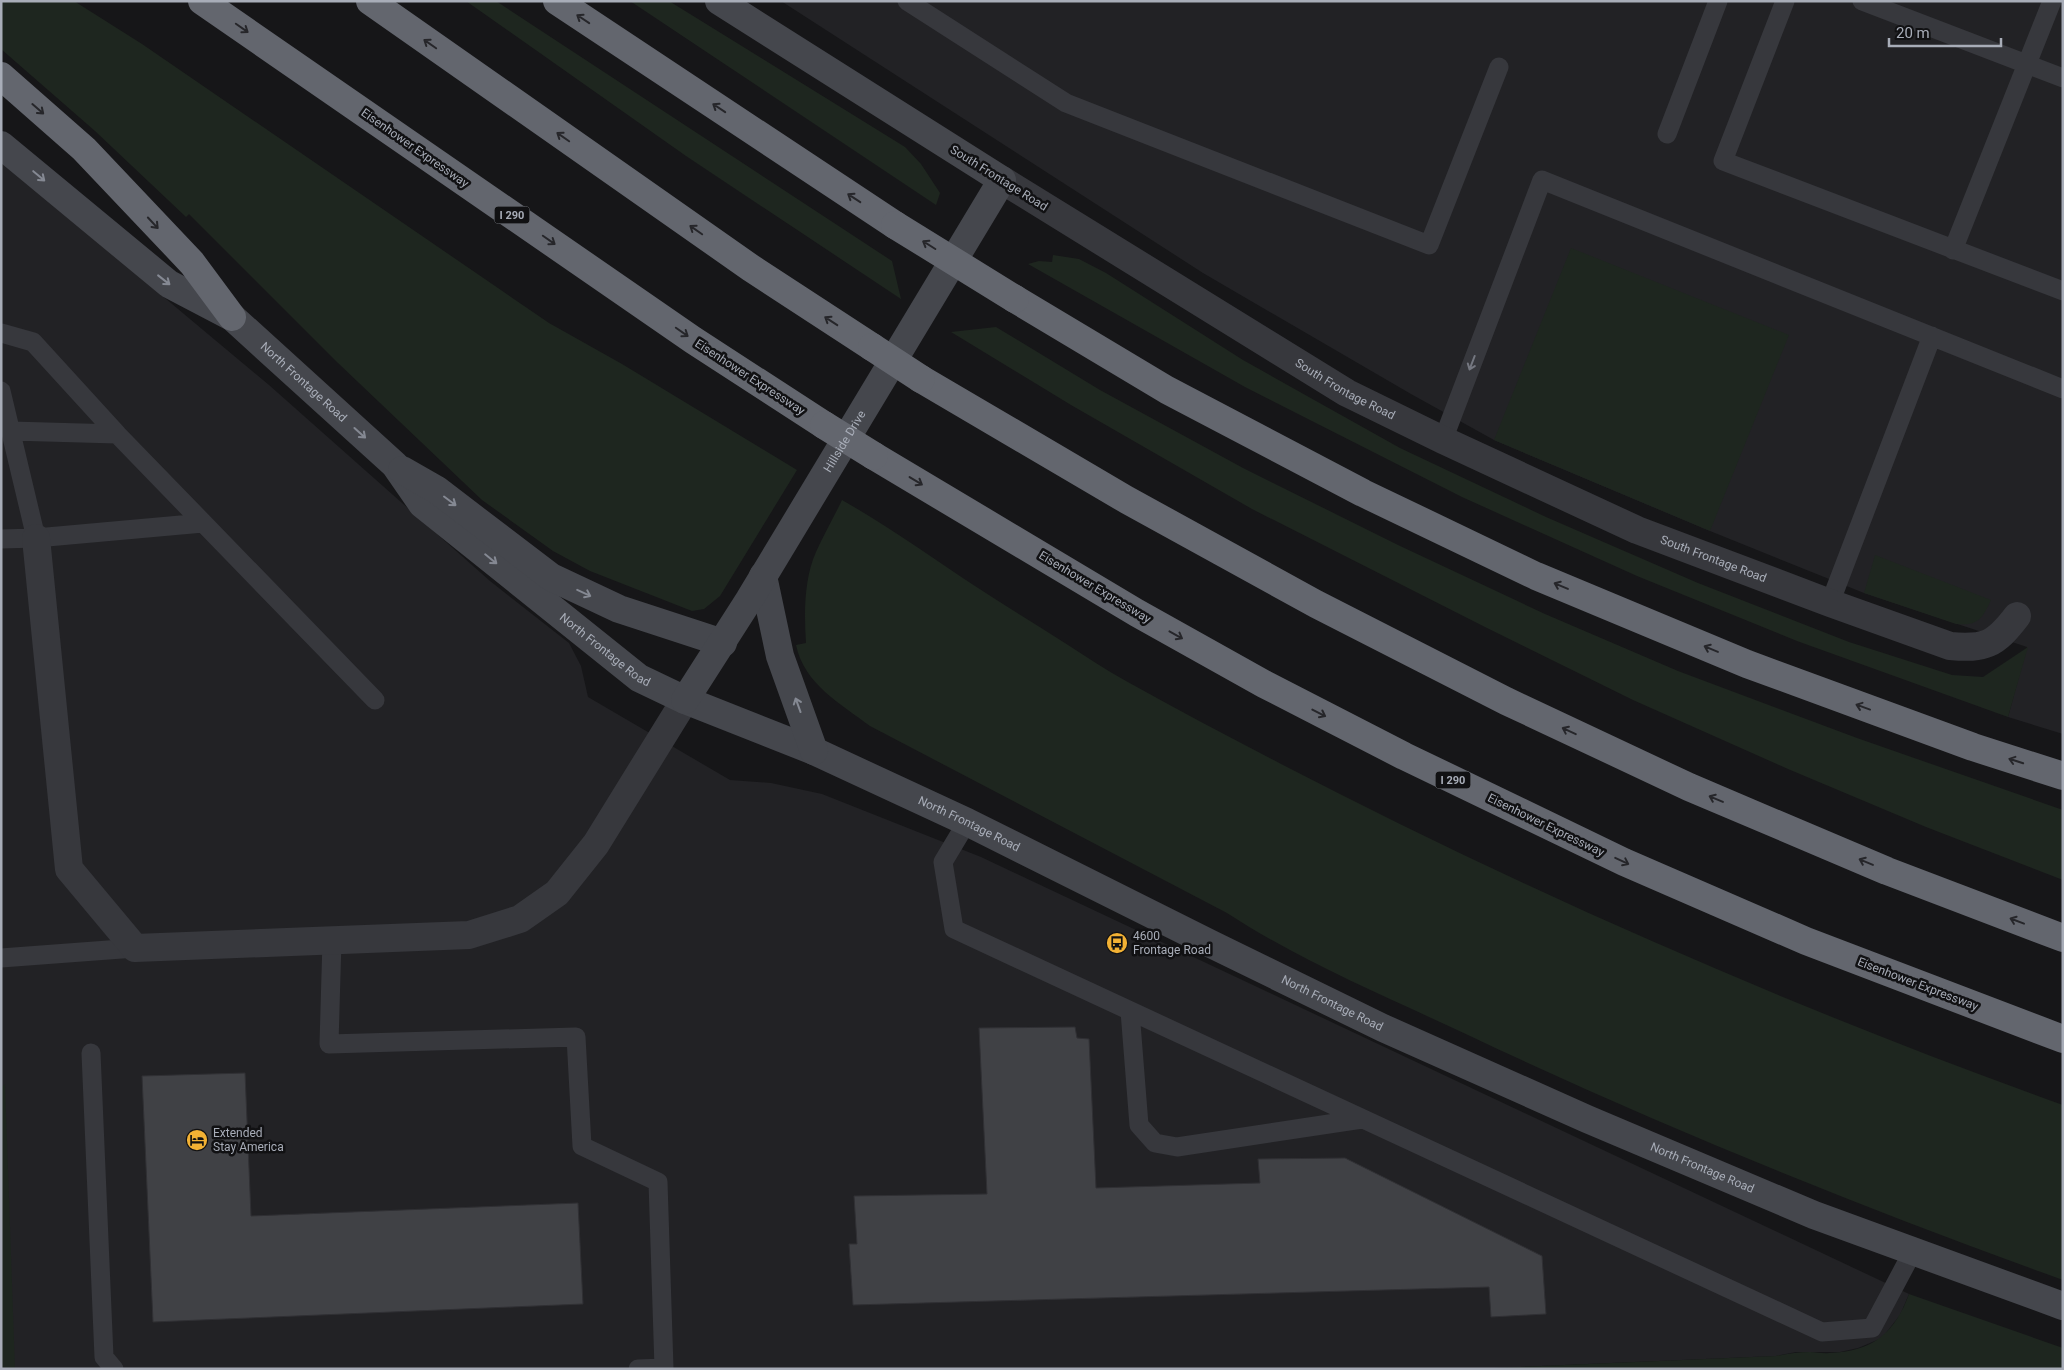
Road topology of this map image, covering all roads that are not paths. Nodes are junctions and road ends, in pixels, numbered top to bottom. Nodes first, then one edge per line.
1 (202, 1) edge
2 (370, 1) edge
3 (557, 1) edge
4 (719, 1) edge
5 (907, 1) edge
6 (1718, 1) edge
7 (1785, 1) edge
8 (1862, 1) edge
9 (2052, 1) edge
10 (2027, 64) junction
11 (1499, 67) dead end
12 (1, 76) edge
13 (2063, 78) edge
14 (1668, 134) dead end
15 (1, 145) edge
16 (1002, 180) junction
17 (1953, 250) junction
18 (2063, 291) edge
19 (232, 317) junction
20 (1, 333) edge
21 (1932, 336) junction
22 (2063, 389) edge
23 (1, 391) edge
24 (11, 431) junction
25 (117, 434) junction
26 (1443, 440) junction
27 (395, 465) junction
28 (203, 523) junction
29 (36, 538) junction
30 (1, 539) edge
31 (763, 576) junction
32 (1830, 603) junction
33 (2016, 616) dead end
34 (723, 643) junction
35 (375, 700) dead end
36 (685, 700) junction
37 (814, 751) junction
38 (2063, 776) edge
39 (967, 822) junction
40 (2063, 938) edge
41 (332, 940) junction
42 (135, 948) junction
43 (1, 958) edge
44 (1130, 1011) junction
45 (2063, 1039) edge
46 (91, 1053) dead end
47 (1362, 1119) junction
48 (1913, 1251) junction
49 (2063, 1306) edge
50 (114, 1369) edge
51 (638, 1369) edge

1 -> 45 highway, Eisenhower Expressway / I 290, bridge
40 -> 2 highway, bridge
38 -> 3 highway, bridge
4 - 16 main road, South Frontage Road
5 - 11 lane
6 - 14 lane
7 - 17 lane
8 - 10 lane
9 - 10 lane
10 - 13 lane
10 - 17 lane
12 -> 19 highway
15 -> 19 main road, North Frontage Road
16 - 26 street, South Frontage Road
16 - 31 main road, Hillside Drive
17 - 18 lane
19 -> 27 main road, North Frontage Road
20 - 25 lane
21 - 22 lane
21 -> 26 lane
21 - 32 lane
23 - 24 lane
24 - 25 lane
24 - 29 lane
25 - 28 lane
26 - 32 street, South Frontage Road
27 -> 34 main road
27 -> 36 main road, North Frontage Road
28 - 29 lane
28 - 35 lane
29 - 30 lane
29 - 42 street
31 - 34 main road, Hillside Drive
37 -> 31 main road
32 - 33 street, South Frontage Road
34 - 36 main road, Hillside Drive
36 - 37 main road, North Frontage Road
36 - 41 street
37 - 39 main road, North Frontage Road
39 - 44 lane
39 - 48 main road, North Frontage Road
41 - 42 street
41 - 51 lane
42 - 43 lane
44 - 47 lane
44 - 47 lane
46 - 50 lane
47 - 48 lane
48 - 49 main road, North Frontage Road

